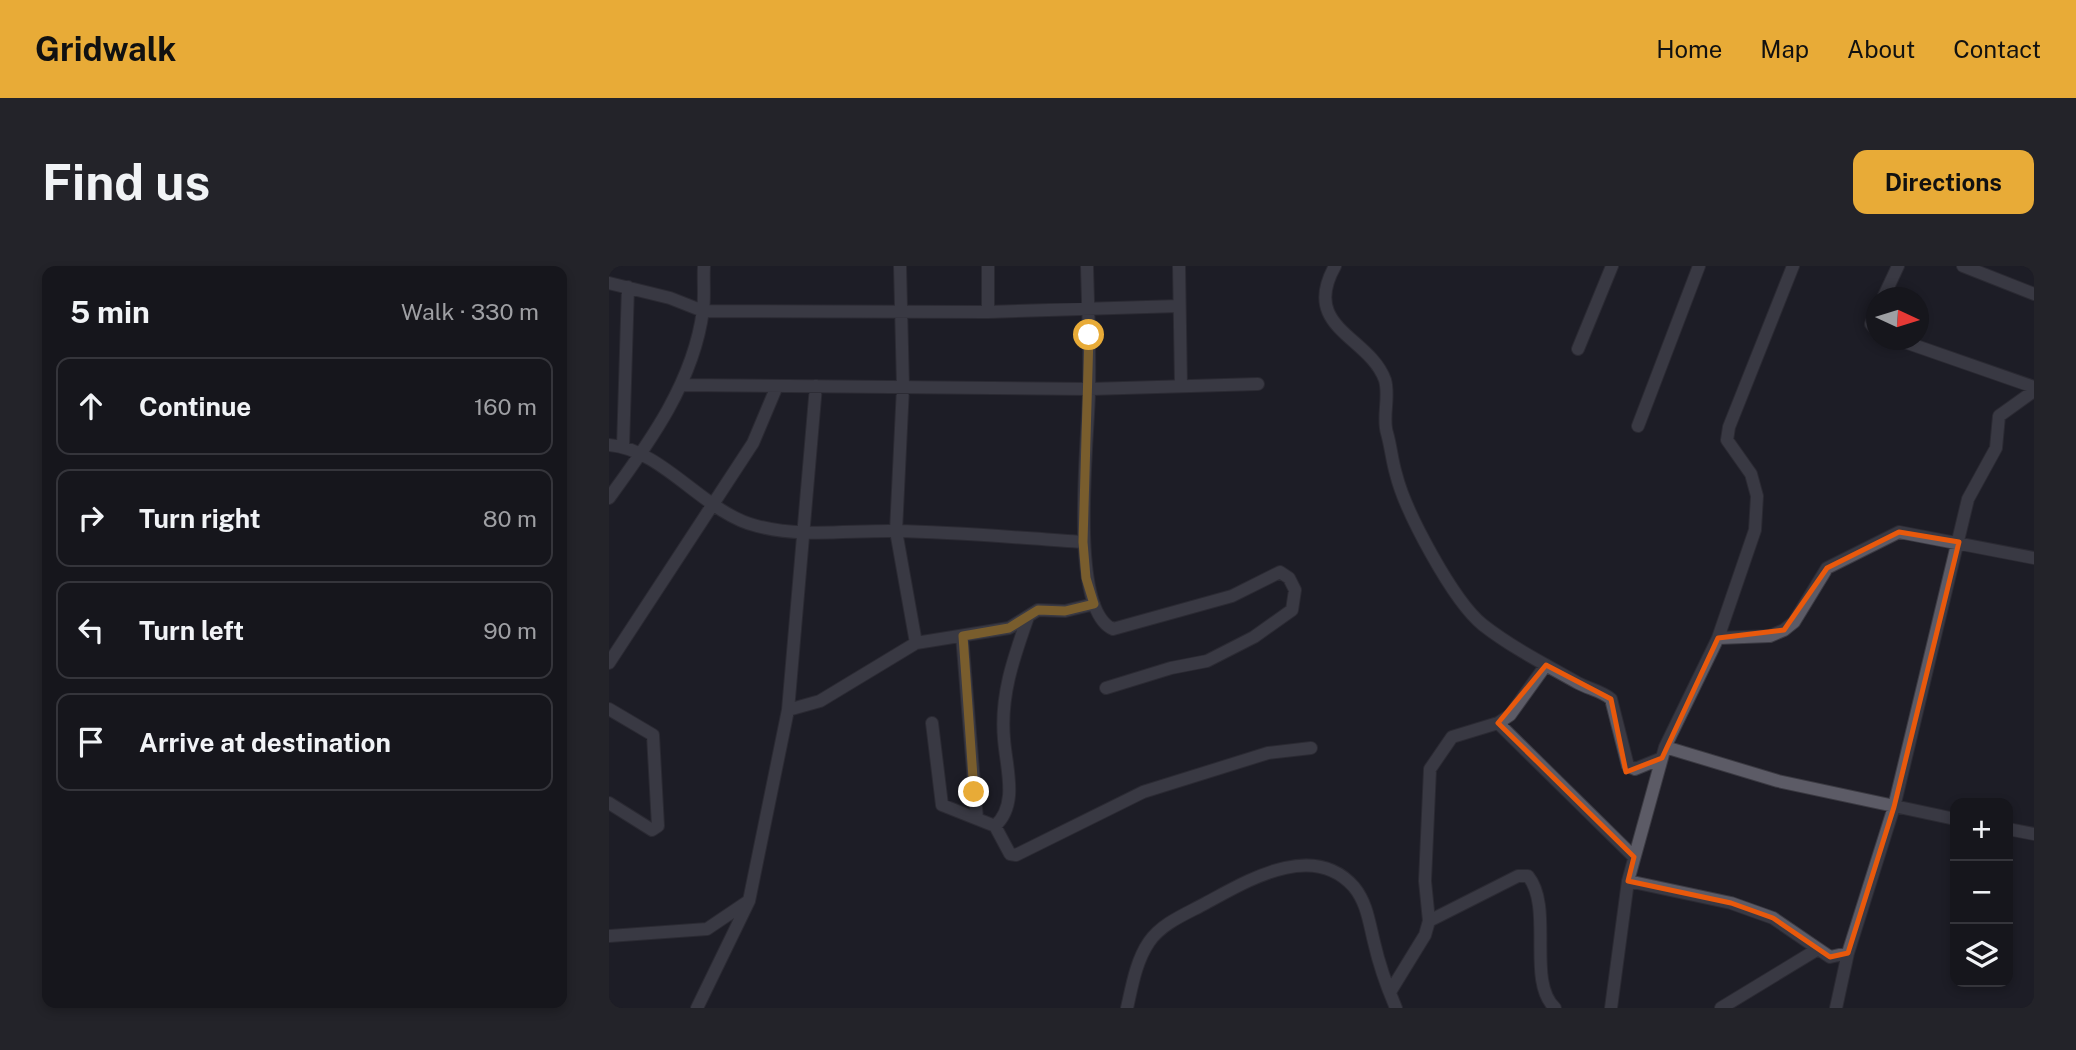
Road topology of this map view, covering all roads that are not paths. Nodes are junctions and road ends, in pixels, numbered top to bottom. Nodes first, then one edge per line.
1 (704, 266) edge
2 (900, 266) edge
3 (988, 266) edge
4 (1087, 266) edge
5 (1179, 266) edge
6 (1335, 266) edge
7 (1612, 266) edge
8 (1699, 266) edge
9 (1793, 266) edge
10 (1898, 266) edge
11 (1963, 266) edge
12 (1990, 271) edge
13 (609, 283) edge
14 (628, 287) junction
15 (1888, 287) edge
16 (2034, 294) edge
17 (1179, 306) junction
18 (1088, 309) junction
19 (703, 310) junction
20 (902, 312) junction
21 (988, 312) junction
22 (1577, 349) dead end
23 (1926, 350) edge
24 (1258, 384) dead end
25 (681, 385) junction
26 (777, 386) junction
27 (816, 386) junction
28 (1181, 386) junction
29 (903, 387) junction
30 (1090, 388) junction
31 (2034, 389) edge
32 (1638, 426) dead end
33 (609, 445) edge
34 (623, 447) junction
35 (640, 455) junction
36 (609, 498) edge
37 (712, 503) junction
38 (896, 531) junction
39 (804, 533) junction
40 (1083, 542) junction
41 (1959, 542) junction
42 (2034, 558) edge
43 (1094, 604) junction
44 (1028, 617) junction
45 (963, 636) junction
46 (1718, 639) junction
47 (916, 643) junction
48 (609, 663) edge
49 (1546, 665) junction
50 (1106, 688) dead end
51 (609, 709) edge
52 (788, 710) junction
53 (932, 723) dead end
54 (1498, 723) junction
55 (1311, 748) dead end
56 (1664, 752) junction
57 (609, 803) edge
58 (1894, 807) junction
59 (1950, 818) edge
60 (977, 819) junction
61 (995, 826) junction
62 (2013, 830) edge
63 (2034, 834) edge
64 (1634, 857) junction
65 (1628, 881) junction
66 (749, 901) junction
67 (1429, 921) junction
68 (609, 936) edge
69 (1818, 949) junction
70 (1848, 953) junction
71 (1389, 992) junction
72 (697, 1008) edge
73 (1127, 1008) edge
74 (1396, 1008) edge
75 (1555, 1008) edge
76 (1611, 1008) edge
77 (1721, 1008) edge
78 (1836, 1008) edge

1 - 19 street
2 - 20 street
3 - 21 street
4 - 18 street
5 - 17 street
6 - 49 street
7 - 22 street
8 - 32 street
9 - 46 street
10 - 15 street
11 - 12 street
12 - 16 street
13 - 14 street
14 - 19 street
14 - 34 street
17 - 18 street
17 - 28 street
18 - 21 street
18 - 30 street
19 - 20 street
19 - 25 street
20 - 21 street
20 - 29 street
23 - 31 street
24 - 28 street
25 - 26 street
25 - 35 street
26 - 27 street
26 - 37 street
27 - 29 street
27 - 39 street
28 - 30 street
29 - 30 street
29 - 38 street
30 - 40 street
31 - 41 street
33 - 34 street
34 - 35 street
35 - 36 street
35 - 37 street
37 - 39 street
37 - 48 street
38 - 39 street
38 - 40 street
38 - 47 street
39 - 52 street
40 - 43 street
41 - 42 street
41 - 46 street
41 - 58 street
43 - 44 street
43 - 50 street
44 - 45 street
44 - 61 street
45 - 47 street
45 - 60 street
46 - 56 street
47 - 52 street
49 - 54 street
49 - 56 street
51 - 57 street
52 - 66 street
53 - 60 street
54 - 64 street
54 - 67 street
55 - 61 street
56 - 58 street
56 - 64 street
58 - 59 street
58 - 70 street
60 - 61 street
62 - 63 street
64 - 65 street
65 - 69 street
65 - 76 street
66 - 68 street
66 - 72 street
67 - 71 street
67 - 75 street
69 - 70 street
69 - 77 street
70 - 78 street
71 - 73 street
71 - 74 street

